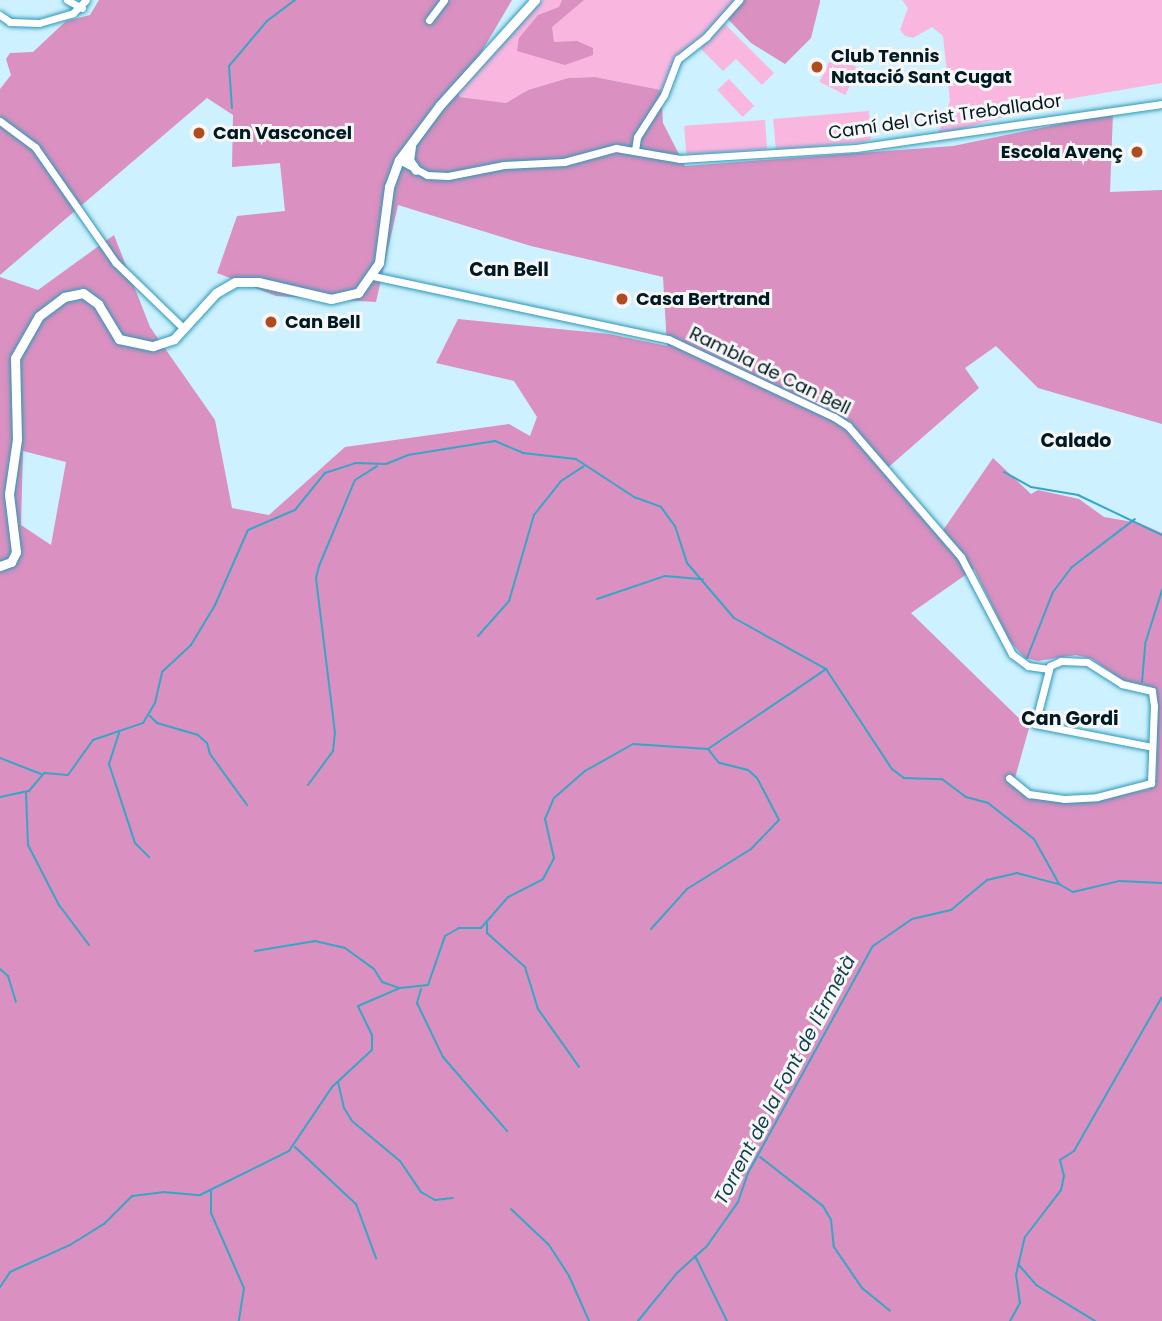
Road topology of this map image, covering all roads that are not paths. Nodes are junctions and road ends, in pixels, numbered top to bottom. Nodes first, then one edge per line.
1 (67, 0) edge
2 (444, 0) edge
3 (535, 0) edge
4 (739, 0) edge
5 (84, 4) edge
6 (0, 15) edge
7 (429, 20) dead end
8 (1162, 104) edge
9 (0, 121) edge
10 (417, 133) junction
11 (635, 150) junction
12 (399, 165) junction
13 (415, 170) junction
14 (373, 276) junction
15 (184, 329) junction
16 (0, 566) edge
17 (1049, 670) junction
18 (1152, 747) junction
19 (1009, 778) dead end

1 - 5 street
2 - 7 street
3 - 10 main road
4 - 11 street
5 - 6 street
8 - 11 street, Camí del Crist Treballador
9 - 15 street
10 - 12 main road
10 - 13 main road
11 - 13 street, Camí del Crist Treballador
12 - 13 main road
12 - 14 main road
14 - 15 main road
14 - 17 street, Rambla de Can Bell
15 - 16 main road
17 - 18 street
17 - 18 street
18 - 19 street

